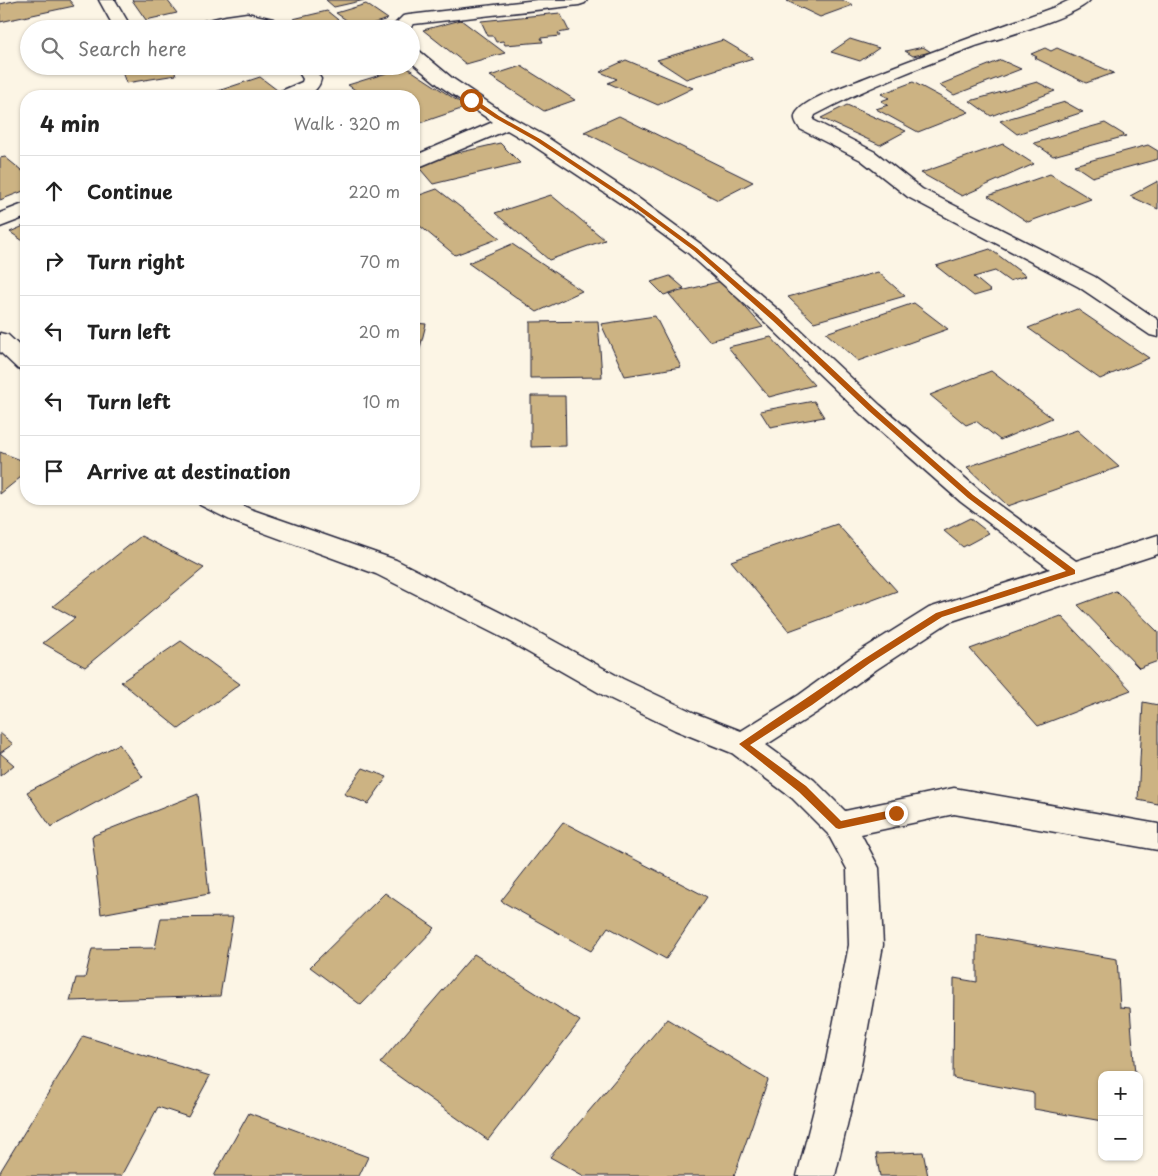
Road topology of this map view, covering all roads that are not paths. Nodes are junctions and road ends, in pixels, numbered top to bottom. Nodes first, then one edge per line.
1 (107, 0) edge
2 (579, 0) edge
3 (1082, 0) edge
4 (119, 20) edge
5 (241, 20) edge
6 (265, 20) edge
7 (409, 20) edge
8 (420, 60) edge
9 (309, 75) edge
10 (302, 90) edge
11 (507, 123) junction
12 (420, 160) edge
13 (20, 212) edge
14 (0, 221) edge
15 (1158, 330) edge
16 (0, 340) edge
17 (20, 358) edge
18 (222, 505) edge
19 (1158, 544) edge
20 (1072, 572) junction
21 (743, 744) junction
22 (839, 825) junction
23 (1158, 837) edge
24 (816, 1176) edge

1 - 4 street
2 - 7 street
3 - 15 street
5 - 6 street
8 - 11 street
9 - 10 street
11 - 12 street
11 - 20 street
13 - 14 street
16 - 17 street
18 - 21 street
19 - 20 street
20 - 21 street
21 - 22 street
22 - 23 street
22 - 24 street

